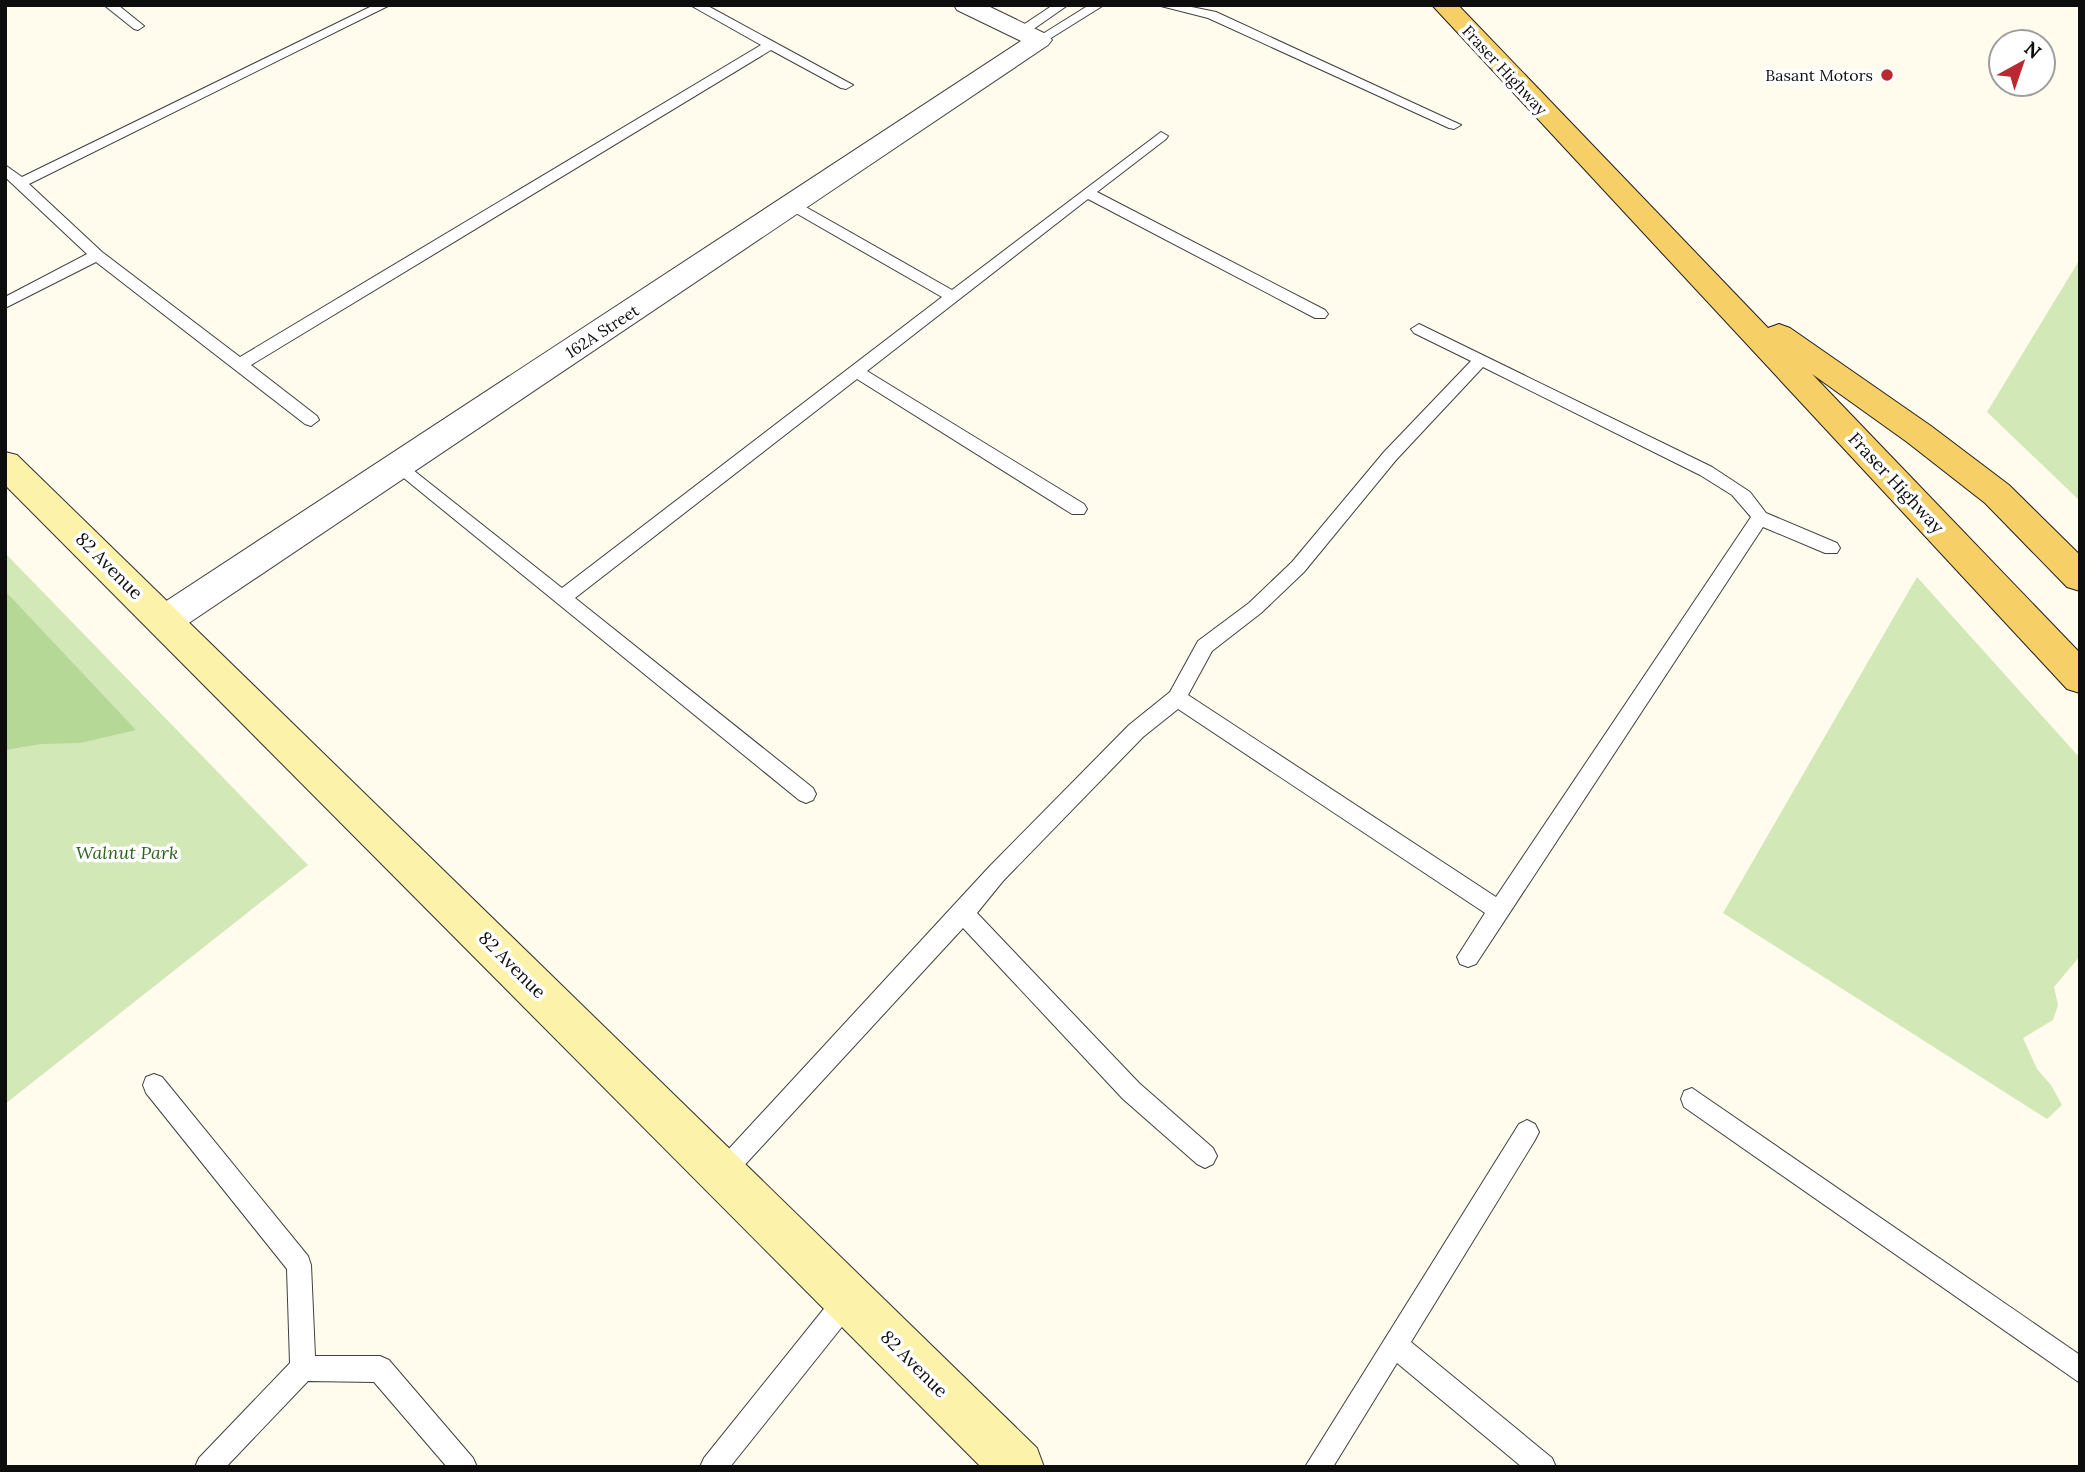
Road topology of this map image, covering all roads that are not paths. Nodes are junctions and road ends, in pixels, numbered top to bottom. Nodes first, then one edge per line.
1 (110, 5) edge
2 (384, 5) edge
3 (696, 5) edge
4 (966, 5) edge
5 (1062, 5) edge
6 (1098, 5) edge
7 (1163, 5) edge
8 (1226, 5) edge
9 (1444, 5) edge
10 (1212, 15) junction
11 (138, 26) dead end
12 (1030, 36) junction
13 (770, 45) junction
14 (846, 85) dead end
15 (1454, 125) dead end
16 (1161, 136) dead end
17 (5, 169) edge
18 (20, 183) junction
19 (1087, 193) junction
20 (792, 205) junction
21 (97, 255) junction
22 (1711, 288) junction
23 (953, 297) junction
24 (5, 303) edge
25 (1320, 314) dead end
26 (1419, 329) dead end
27 (1481, 360) junction
28 (239, 365) junction
29 (856, 371) junction
30 (311, 421) dead end
31 (5, 464) edge
32 (397, 466) junction
33 (1078, 509) dead end
34 (1760, 518) junction
35 (1831, 548) dead end
36 (2080, 577) edge
37 (562, 598) junction
38 (164, 621) junction
39 (2080, 678) edge
40 (1177, 698) junction
41 (806, 794) dead end
42 (1499, 911) junction
43 (963, 913) junction
44 (1468, 957) dead end
45 (154, 1085) dead end
46 (1692, 1099) dead end
47 (1527, 1132) dead end
48 (1205, 1156) dead end
49 (722, 1173) junction
50 (848, 1299) junction
51 (1395, 1346) junction
52 (303, 1368) junction
53 (2080, 1370) edge
54 (208, 1467) edge
55 (464, 1467) edge
56 (713, 1467) edge
57 (1018, 1467) edge
58 (1318, 1467) edge
59 (1543, 1467) edge

1 - 11 lane
2 - 18 lane
3 - 13 lane
4 - 12 street
5 - 12 lane
6 - 12 lane
7 - 10 lane
8 - 10 lane
9 - 22 main road, Fraser Highway
10 - 15 lane
12 - 20 street, 162A Street
13 - 14 lane
13 - 28 lane
16 - 19 lane
17 - 18 lane
18 - 21 lane
19 - 23 lane
19 - 25 lane
20 - 23 lane
20 - 32 street, 162A Street
21 - 24 lane
21 - 28 lane
22 - 36 main road, Fraser Highway
22 - 39 main road, Fraser Highway
23 - 29 lane
26 - 27 lane
27 - 34 lane
27 - 40 lane
28 - 30 lane
29 - 33 lane
29 - 37 lane
31 - 38 street, 82 Avenue
32 - 37 lane
32 - 38 street, 162A Street
34 - 35 lane
34 - 42 lane
37 - 41 lane
38 - 49 street, 82 Avenue
40 - 42 lane
40 - 43 lane
42 - 44 lane
43 - 48 lane
43 - 49 lane
45 - 52 lane
46 - 53 lane
47 - 51 lane
49 - 50 street, 82 Avenue
50 - 56 lane
50 - 57 street, 82 Avenue
51 - 58 lane
51 - 59 lane
52 - 54 lane
52 - 55 lane

